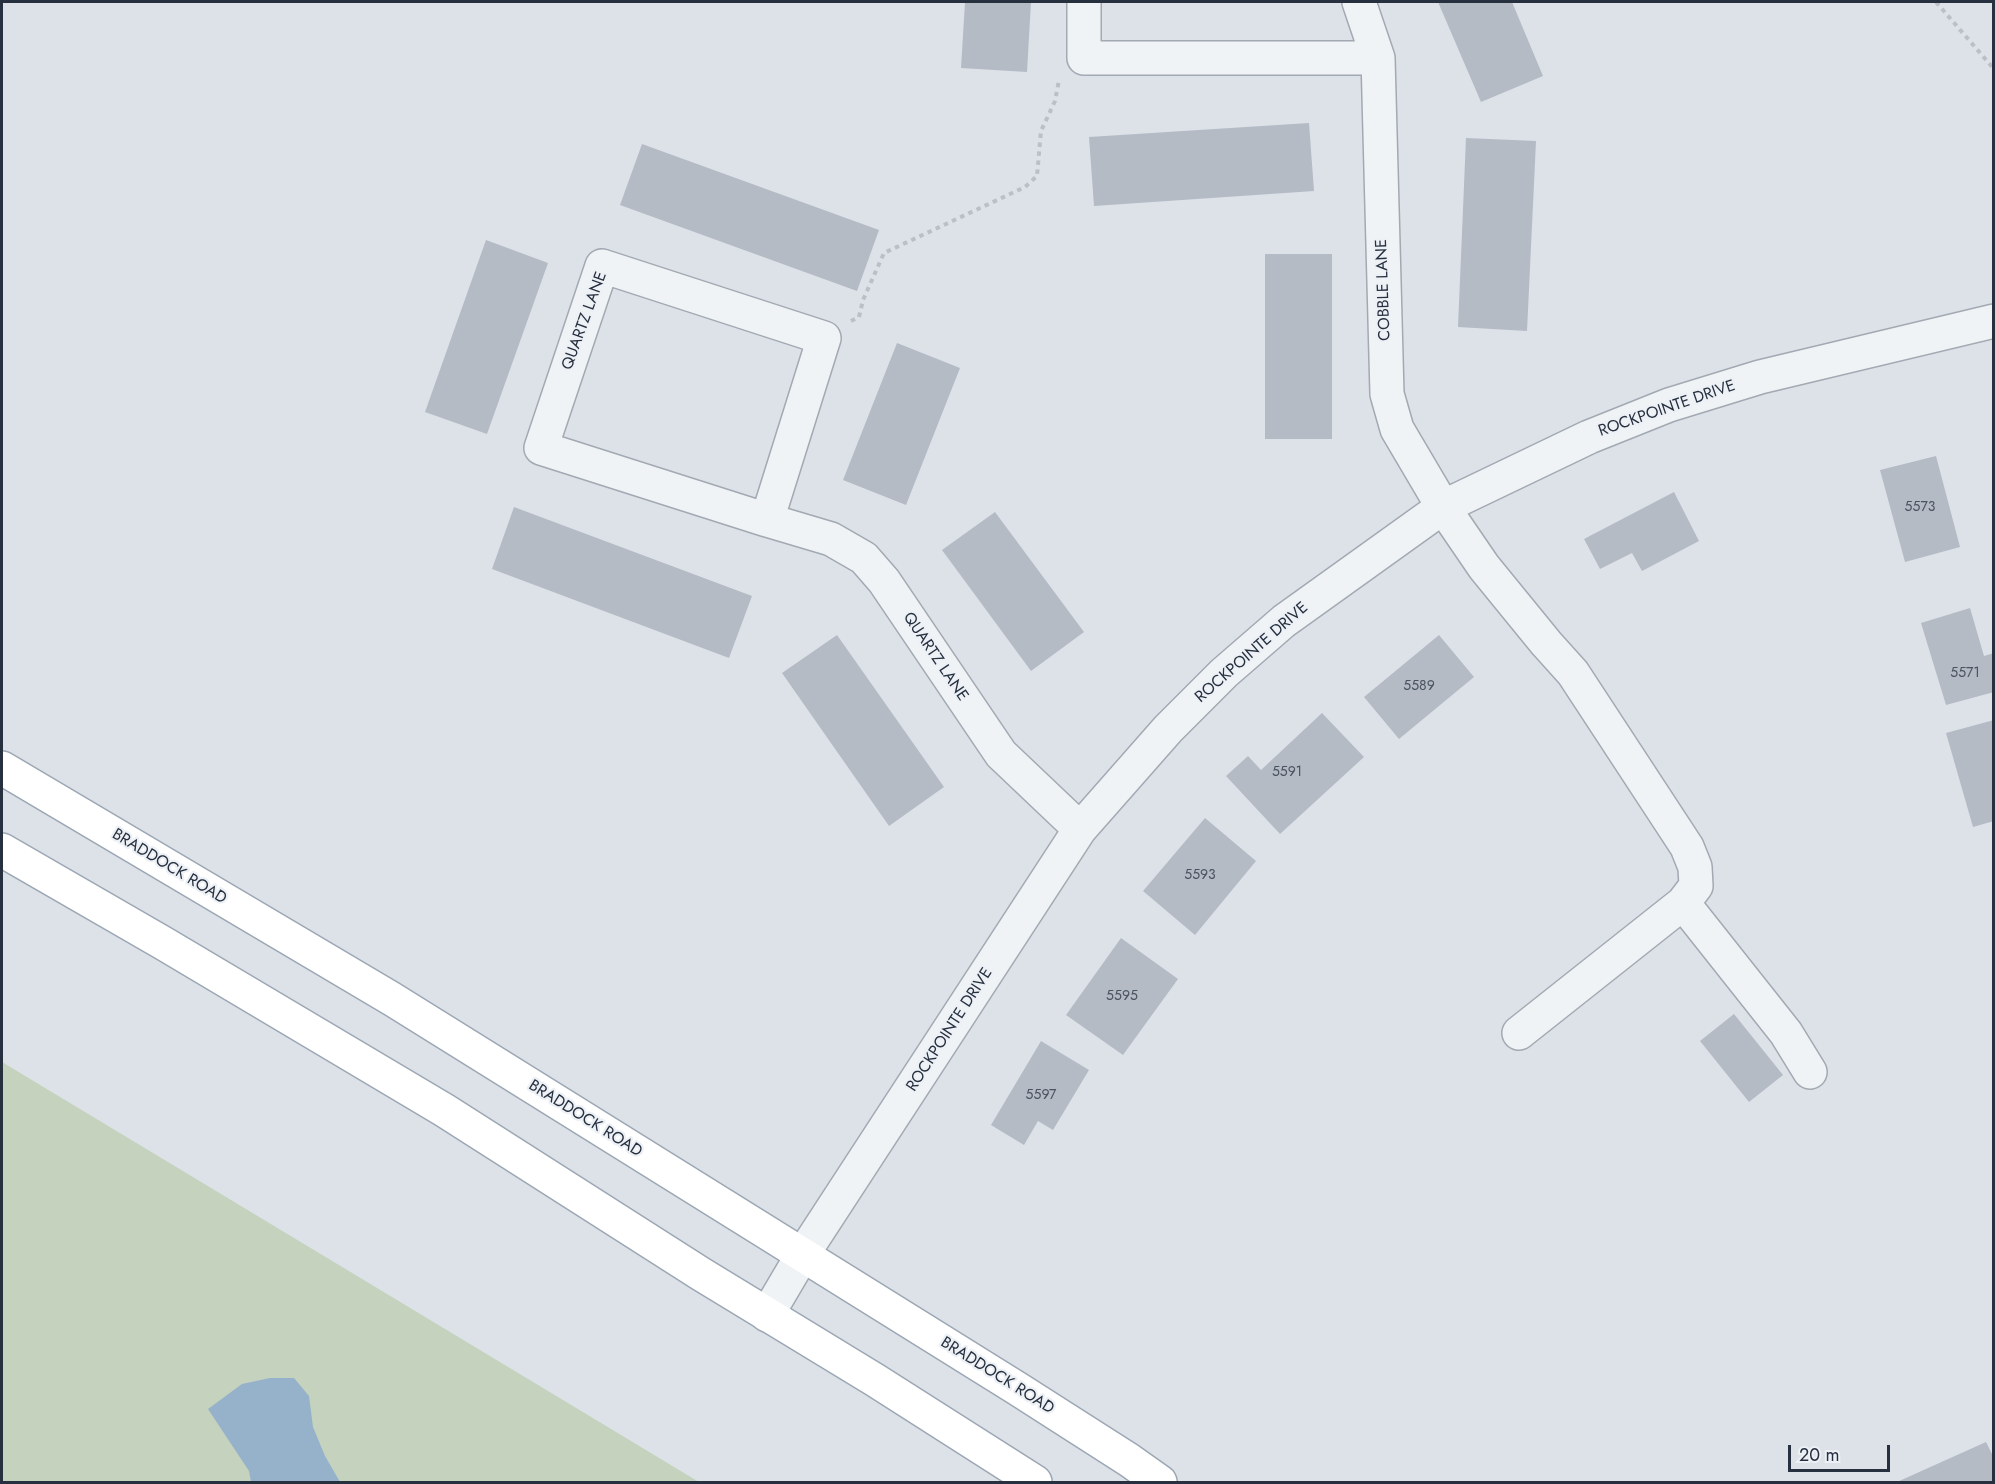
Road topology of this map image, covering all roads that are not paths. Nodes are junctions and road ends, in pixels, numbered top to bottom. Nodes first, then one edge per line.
1 (1084, 2) edge
2 (1359, 2) edge
3 (1378, 58) junction
4 (1994, 321) edge
5 (1443, 507) junction
6 (767, 519) junction
7 (2, 768) edge
8 (1080, 829) junction
9 (2, 850) edge
10 (1683, 903) junction
11 (1519, 1034) dead end
12 (1810, 1072) dead end
13 (803, 1254) junction
14 (767, 1315) junction
15 (1035, 1482) edge
16 (1160, 1482) edge

1 - 3 street
2 - 3 street, COBBLE LANE
3 - 5 street, COBBLE LANE
4 - 5 street, ROCKPOINTE DRIVE
5 - 8 street, ROCKPOINTE DRIVE
5 - 10 street, COBBLE LANE
6 - 6 street, QUARTZ LANE
6 - 8 street, QUARTZ LANE
7 - 13 main road, BRADDOCK ROAD
8 - 13 street, ROCKPOINTE DRIVE
9 - 14 main road
10 - 11 street
10 - 12 street
13 - 14 street, ROCKPOINTE DRIVE
13 - 16 main road, BRADDOCK ROAD
14 - 15 main road

